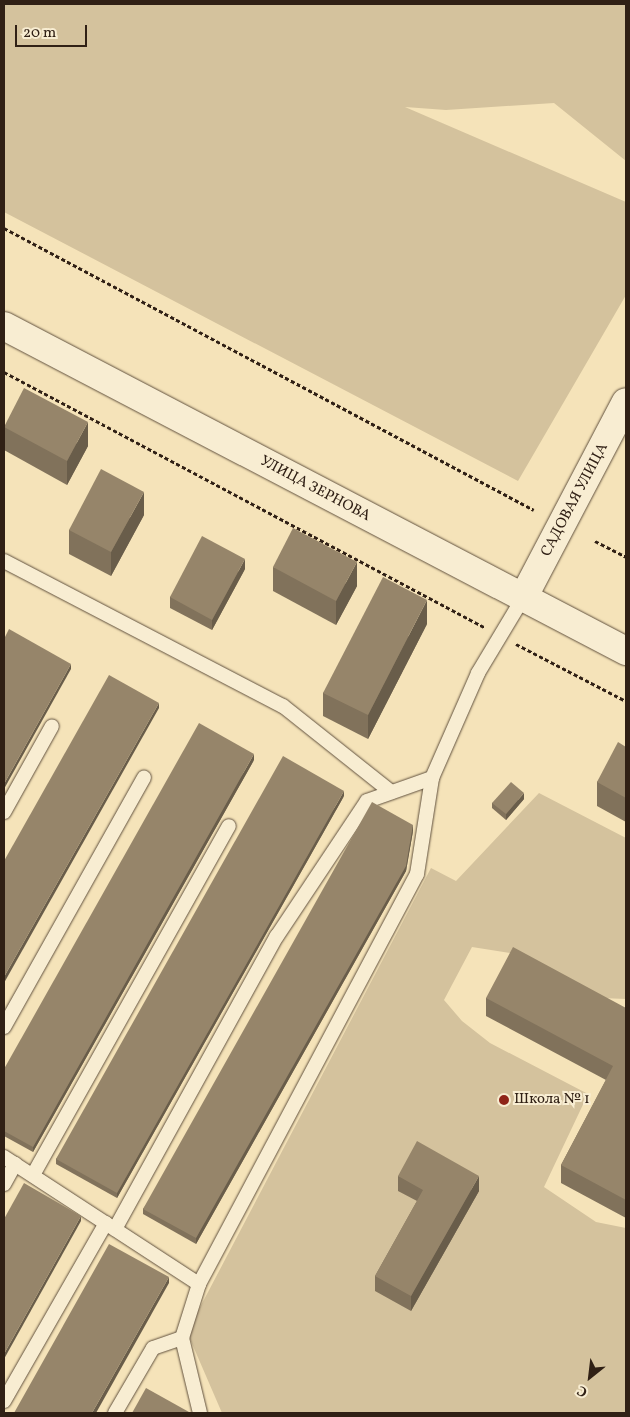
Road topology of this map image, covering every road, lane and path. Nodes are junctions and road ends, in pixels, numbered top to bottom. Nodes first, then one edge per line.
1 (4, 228) edge
2 (4, 326) edge
3 (4, 372) edge
4 (626, 402) edge
5 (534, 510) dead end
6 (595, 541) dead end
7 (626, 558) edge
8 (4, 561) edge
9 (523, 598) junction
10 (500, 636) junction
11 (626, 651) edge
12 (626, 702) edge
13 (52, 726) dead end
14 (144, 778) dead end
15 (432, 778) junction
16 (391, 792) junction
17 (4, 812) edge
18 (229, 826) dead end
19 (4, 1027) edge
20 (9, 1161) edge
21 (33, 1175) junction
22 (4, 1184) edge
23 (110, 1226) junction
24 (199, 1284) junction
25 (182, 1338) junction
26 (4, 1401) edge
27 (115, 1413) edge
28 (200, 1413) edge

1 - 5 path
2 - 9 main road, УЛИЦА ЗЕРНОВА
3 - 10 path
4 - 9 main road, САДОВАЯ УЛИЦА
6 - 7 path
8 - 16 lane
9 - 10 lane
9 - 11 main road, УЛИЦА ЗЕРНОВА
10 - 12 path
10 - 15 lane
13 - 17 lane
14 - 19 lane
15 - 16 lane
15 - 24 lane
16 - 23 lane
18 - 21 lane
20 - 21 lane
20 - 22 lane
21 - 23 lane
23 - 24 lane
23 - 26 lane
24 - 25 lane
25 - 27 lane
25 - 28 lane

